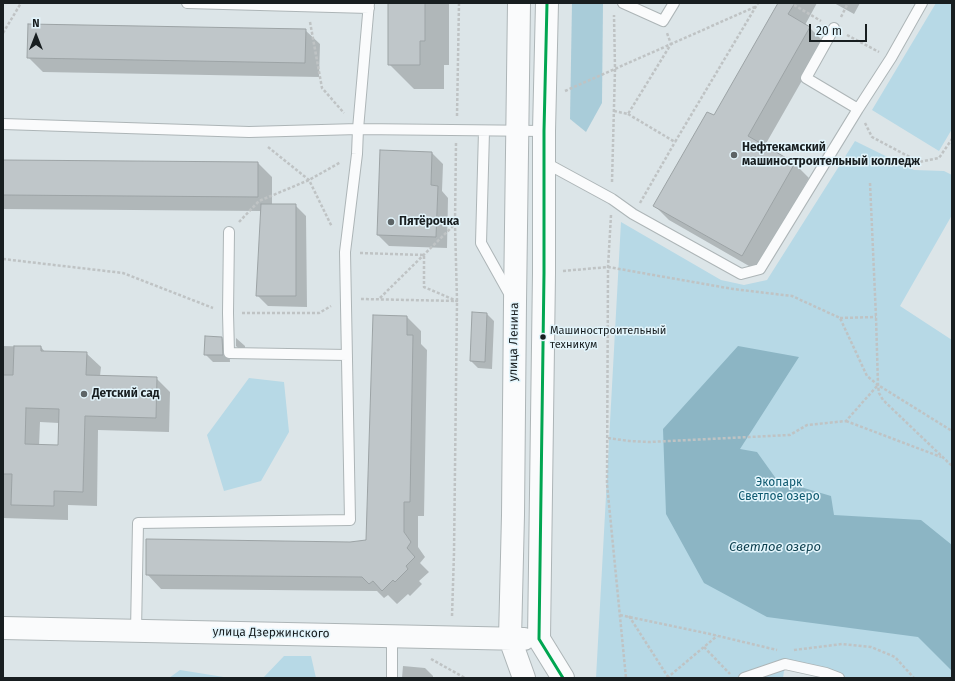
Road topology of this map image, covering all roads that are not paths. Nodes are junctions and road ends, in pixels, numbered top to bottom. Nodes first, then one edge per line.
1 (187, 3) edge
2 (519, 3) edge
3 (547, 3) edge
4 (622, 3) edge
5 (674, 3) edge
6 (922, 3) edge
7 (368, 5) edge
8 (834, 28) dead end
9 (858, 109) junction
10 (3, 124) edge
11 (358, 129) junction
12 (484, 130) junction
13 (518, 130) junction
14 (544, 130) junction
15 (544, 162) junction
16 (229, 232) road end
17 (514, 302) junction
18 (347, 355) junction
19 (3, 628) edge
20 (136, 631) junction
21 (392, 635) junction
22 (510, 639) junction
23 (539, 639) junction
24 (392, 678) edge
25 (524, 678) edge
26 (563, 678) edge
27 (744, 678) edge
28 (839, 678) edge

1 - 7 lane
2 - 13 main road, улица Ленина
3 - 14 main road
4 - 5 lane
6 - 9 lane
7 - 11 lane
8 - 9 lane
9 - 15 lane
10 - 11 lane
11 - 12 lane
11 - 18 lane
12 - 13 lane
12 - 17 lane
13 - 14 lane
13 - 17 main road, улица Ленина
14 - 15 main road
15 - 23 main road
16 - 18 lane
17 - 22 main road, улица Ленина
18 - 20 lane
19 - 20 main road, улица Дзержинского
20 - 21 main road, улица Дзержинского
21 - 22 main road, улица Дзержинского
21 - 24 lane
22 - 23 main road, улица Дзержинского
22 - 25 main road, улица Ленина
23 - 26 main road
27 - 28 lane

